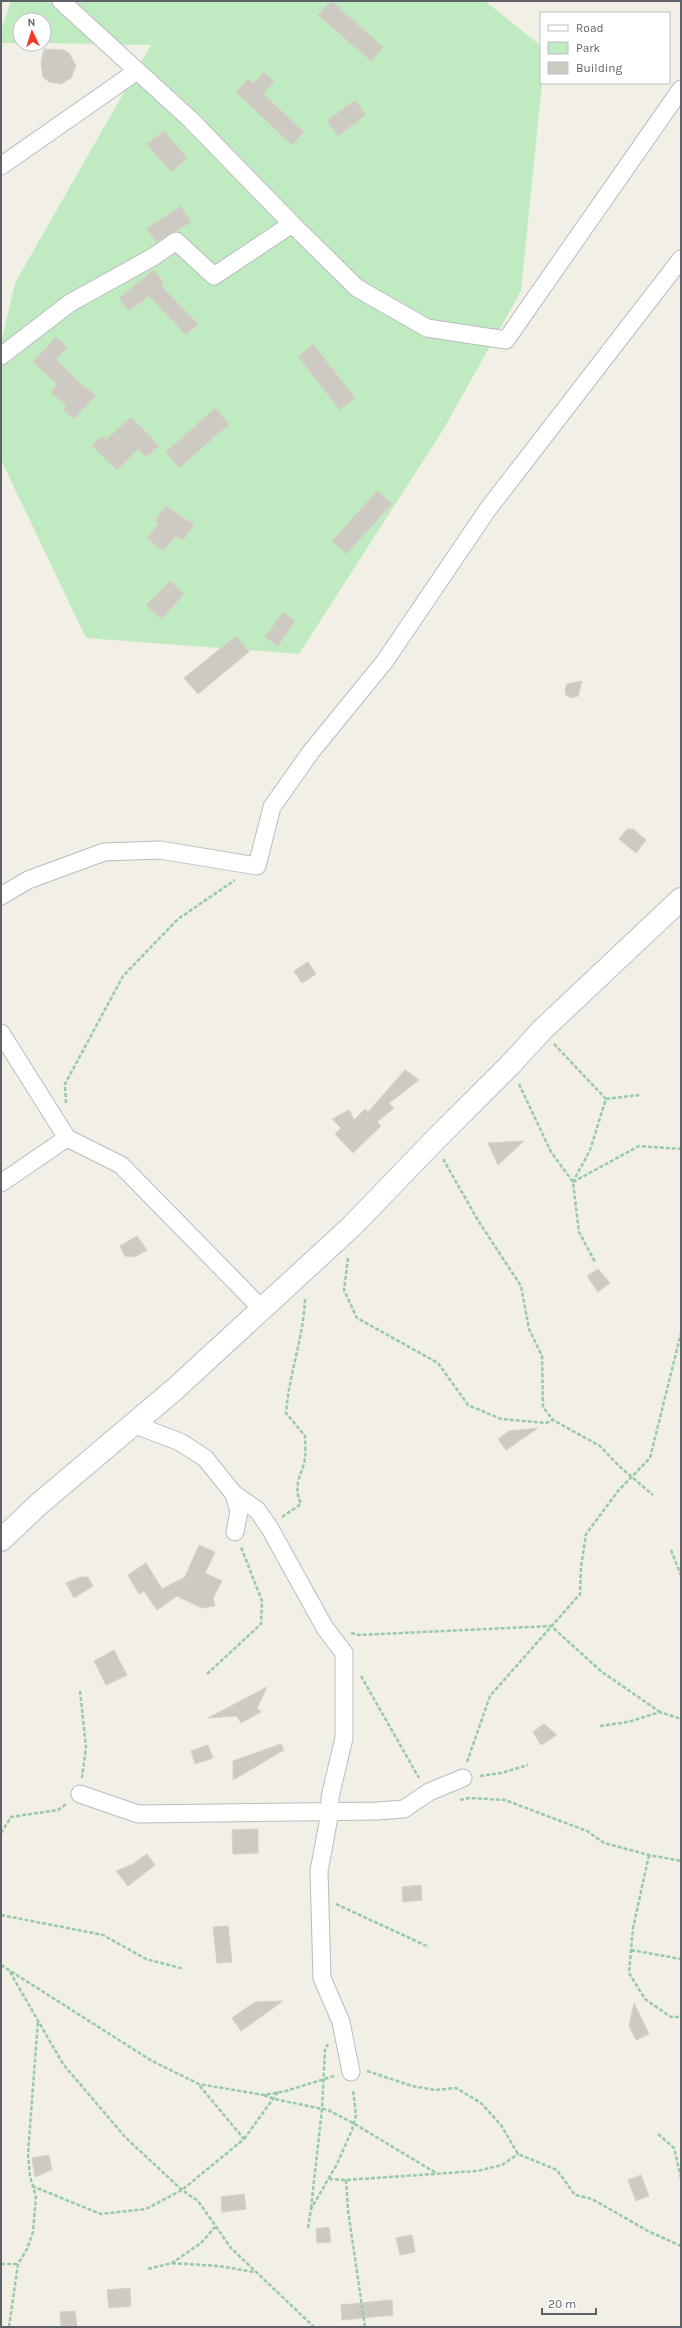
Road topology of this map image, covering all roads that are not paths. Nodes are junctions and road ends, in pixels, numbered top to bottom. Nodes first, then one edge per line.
1 (62, 1) edge
2 (137, 71) junction
3 (681, 89) edge
4 (1, 166) edge
5 (292, 224) junction
6 (681, 259) edge
7 (1, 356) edge
8 (1, 896) edge
9 (681, 899) edge
10 (1, 1033) edge
11 (67, 1138) junction
12 (1, 1183) edge
13 (261, 1308) junction
14 (132, 1424) junction
15 (234, 1494) junction
16 (235, 1532) road end
17 (1, 1540) edge
18 (463, 1778) road end
19 (80, 1794) road end
20 (330, 1812) junction
21 (350, 2068) road end

1 - 2 street
2 - 4 street
2 - 5 street
3 - 5 street
5 - 7 street
6 - 8 street
9 - 13 street
10 - 11 street
11 - 12 street
11 - 13 street
13 - 14 street
14 - 15 street
14 - 17 street
15 - 16 street
15 - 20 street
18 - 20 street
19 - 20 street
20 - 21 street

